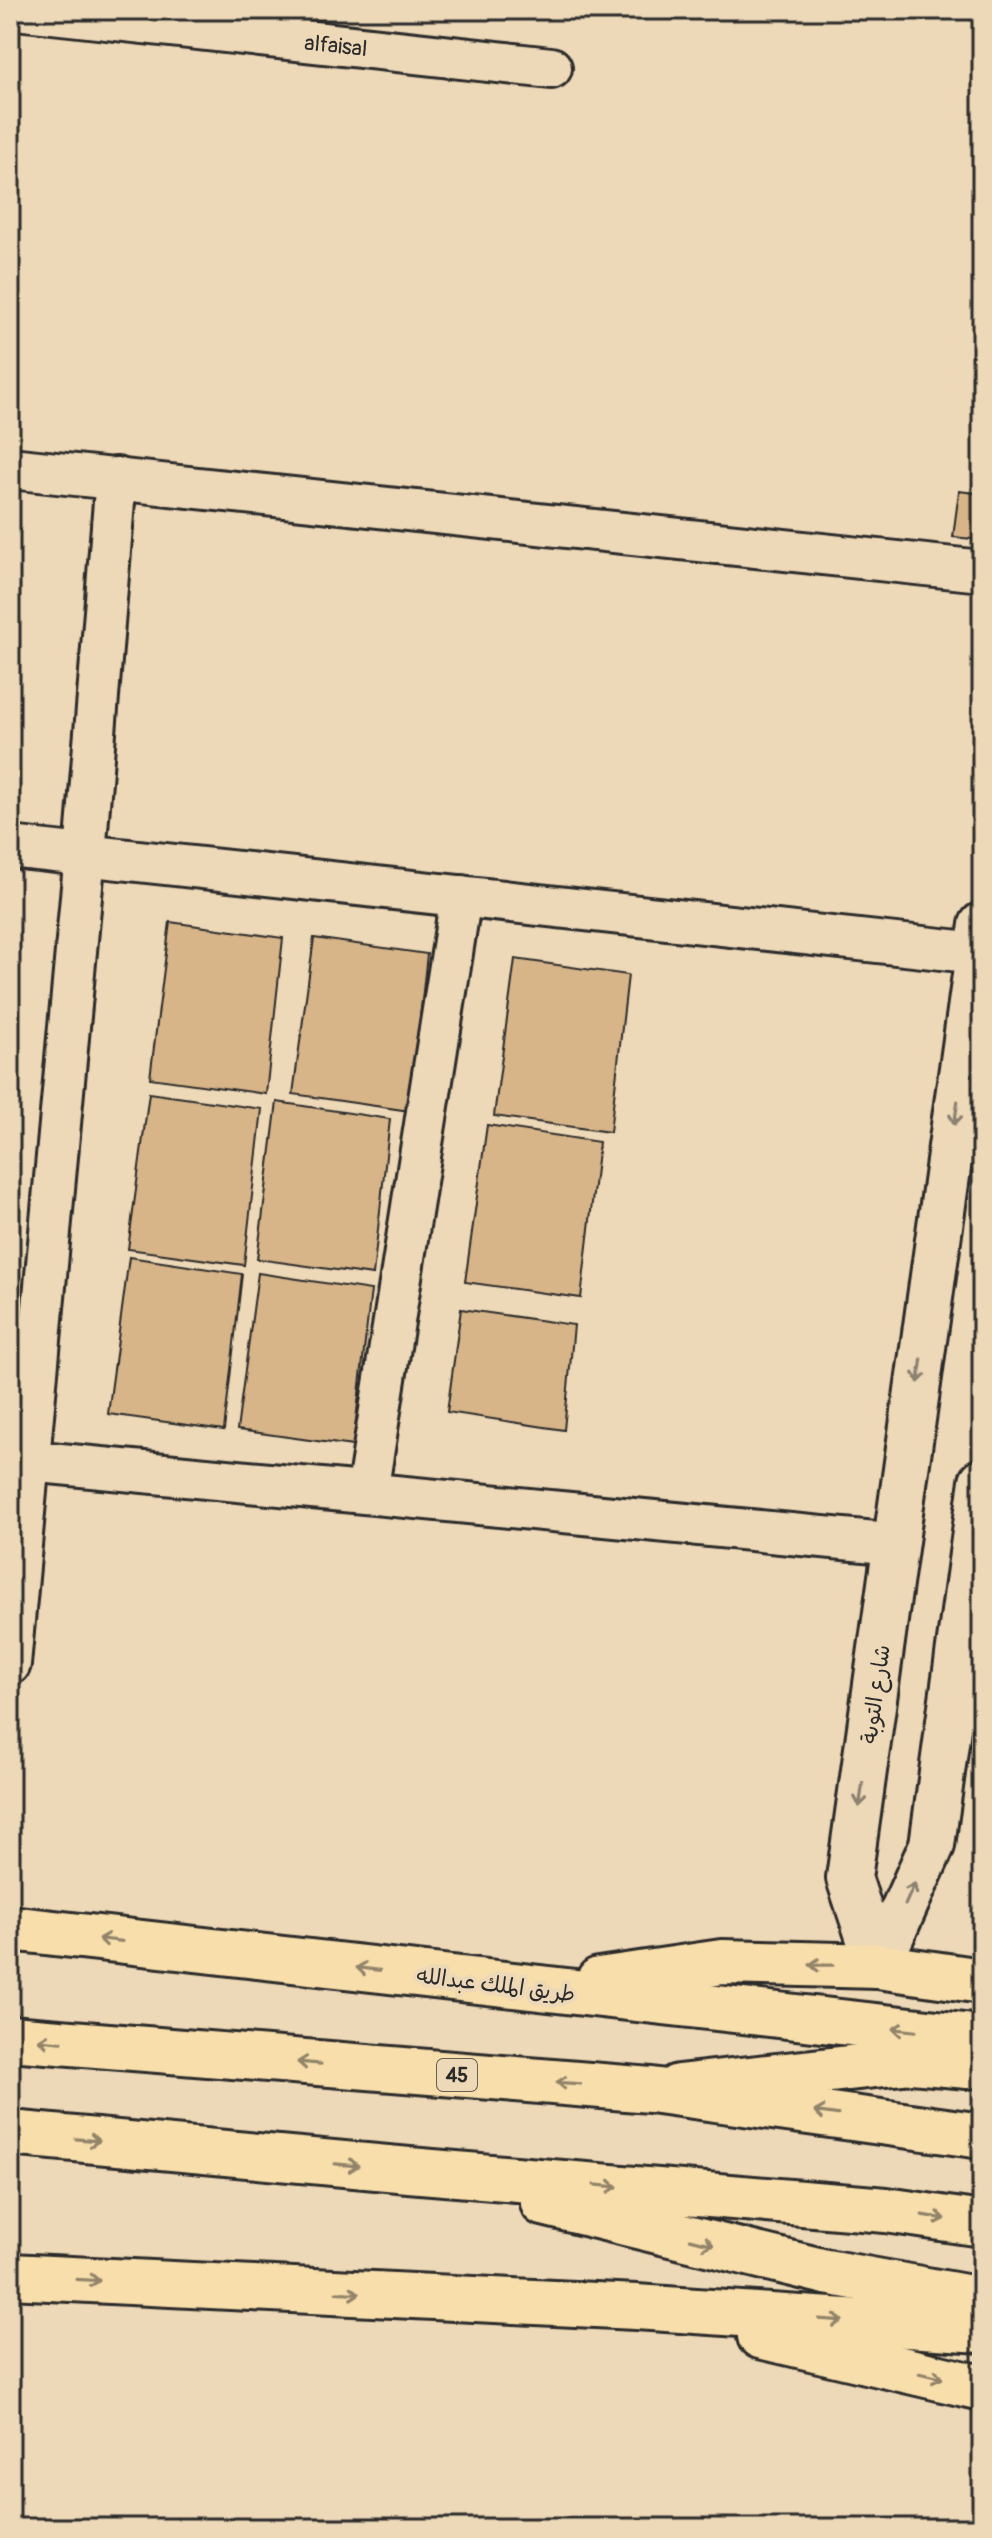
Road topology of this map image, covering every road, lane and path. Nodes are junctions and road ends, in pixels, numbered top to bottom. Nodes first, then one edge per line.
1 (25, 10) edge
2 (551, 68) dead end
3 (10, 468) edge
4 (116, 478) junction
5 (982, 571) edge
6 (10, 847) edge
7 (85, 854) junction
8 (461, 896) junction
9 (980, 939) edge
10 (29, 1461) junction
11 (982, 1481) edge
12 (367, 1493) junction
13 (896, 1544) junction
14 (10, 1664) edge
15 (10, 1928) edge
16 (878, 1966) junction
17 (982, 1981) edge
18 (537, 1989) junction
19 (10, 2038) edge
20 (982, 2038) edge
21 (982, 2067) edge
22 (651, 2090) junction
23 (10, 2133) edge
24 (982, 2136) edge
25 (409, 2170) junction
26 (982, 2224) edge
27 (10, 2276) edge
28 (982, 2300) edge
29 (636, 2307) junction
30 (982, 2330) edge
31 (982, 2388) edge

1 - 2 street, alfaisal
3 - 4 street
4 - 5 street
4 - 7 street
6 - 7 street
7 - 8 street
7 - 10 street
8 - 9 street
8 - 12 street
9 -> 13 main road, شارع التوبة
10 - 12 street
10 - 14 street
16 -> 11 main road
12 - 13 street
13 -> 16 main road, شارع التوبة
18 -> 15 main road, طريق الملك عبدالله
16 - 17 main road
16 -> 18 main road
20 -> 18 main road, طريق الملك عبدالله
22 -> 19 main road, 45
21 - 22 main road
24 -> 22 main road, 45
23 -> 25 main road
25 -> 26 main road
25 -> 28 main road
27 -> 29 main road
29 -> 30 main road
29 -> 31 main road

